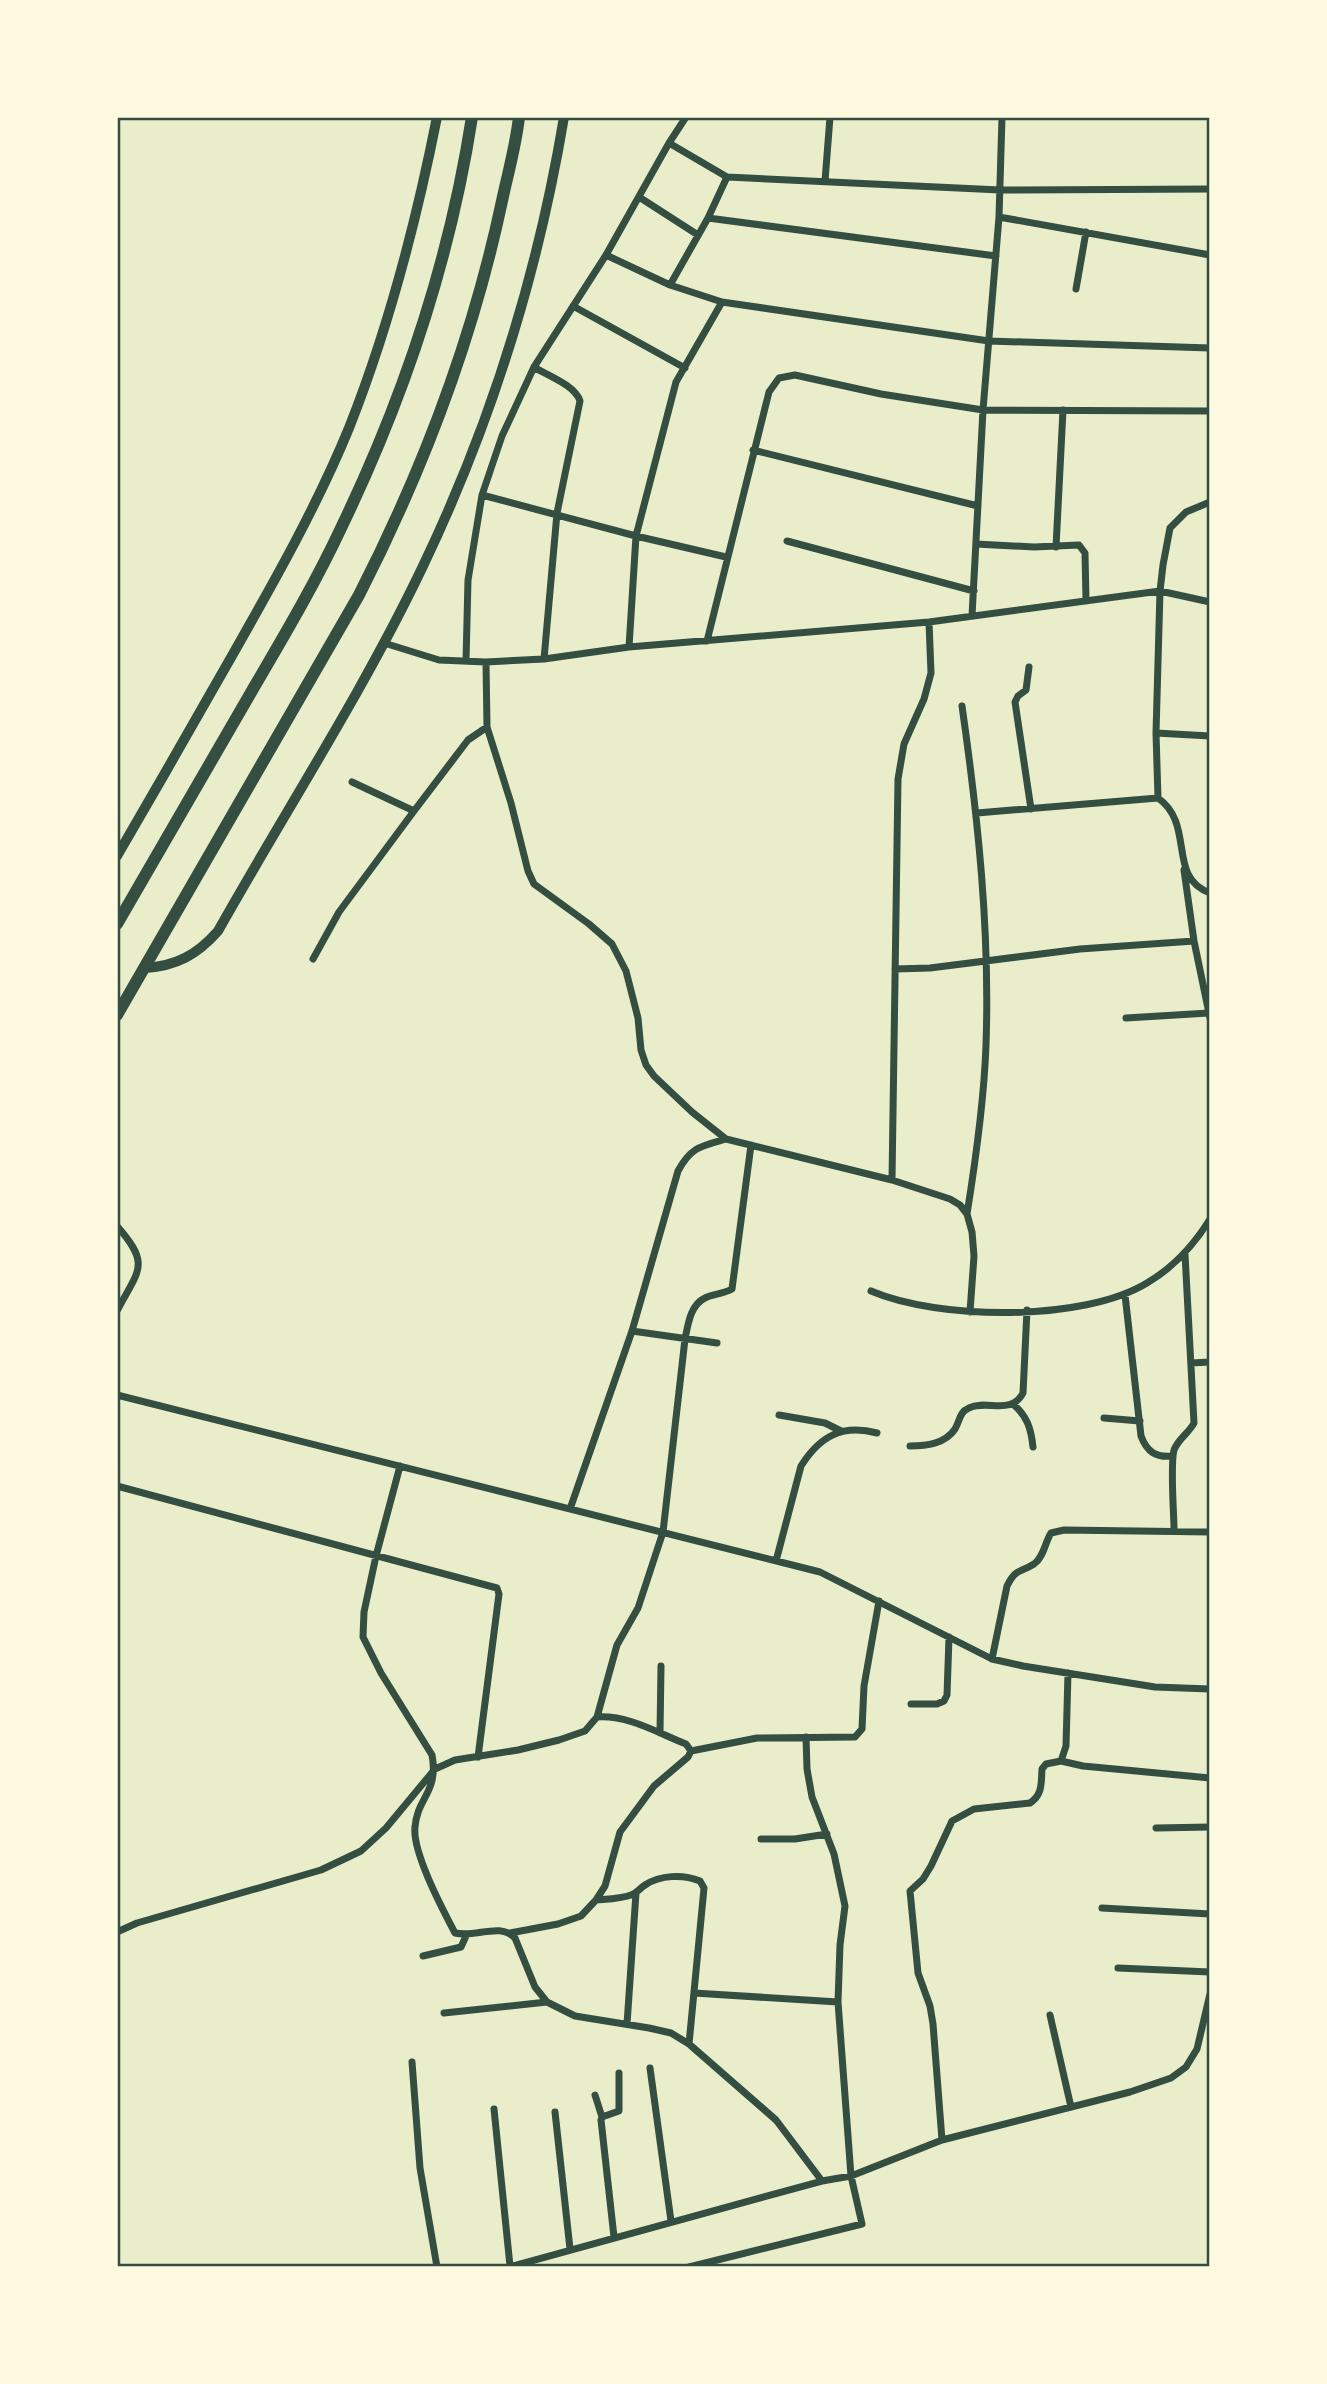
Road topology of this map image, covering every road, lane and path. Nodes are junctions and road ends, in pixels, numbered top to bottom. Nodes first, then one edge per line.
1 (437, 117) edge
2 (471, 117) edge
3 (519, 117) edge
4 (565, 117) edge
5 (686, 117) edge
6 (830, 117) edge
7 (1002, 117) edge
8 (669, 143) junction
9 (727, 177) junction
10 (825, 181) junction
11 (1210, 189) edge
12 (1000, 190) junction
13 (639, 197) junction
14 (999, 217) junction
15 (708, 218) junction
16 (1086, 232) junction
17 (698, 235) junction
18 (1210, 254) edge
19 (606, 256) junction
20 (996, 256) junction
21 (670, 285) junction
22 (1076, 289) dead end
23 (722, 302) junction
24 (573, 306) junction
25 (989, 341) junction
26 (1210, 348) edge
27 (534, 367) junction
28 (685, 368) junction
29 (984, 410) junction
30 (1063, 410) junction
31 (1210, 411) edge
32 (753, 450) junction
33 (482, 495) junction
34 (1210, 502) edge
35 (978, 506) junction
36 (557, 513) junction
37 (636, 536) junction
38 (788, 541) dead end
39 (976, 544) junction
40 (1056, 547) junction
41 (726, 557) junction
42 (974, 591) junction
43 (1160, 591) junction
44 (1086, 601) junction
45 (1210, 602) edge
46 (972, 616) junction
47 (929, 622) junction
48 (707, 640) junction
49 (384, 643) junction
50 (629, 647) junction
51 (544, 659) junction
52 (466, 662) junction
53 (485, 662) junction
54 (1029, 667) dead end
55 (962, 706) dead end
56 (487, 727) junction
57 (1156, 733) junction
58 (1210, 736) edge
59 (352, 782) dead end
60 (1158, 798) junction
61 (1031, 809) junction
62 (414, 811) junction
63 (977, 813) junction
64 (117, 856) edge
65 (1184, 866) junction
66 (1210, 893) edge
67 (117, 924) edge
68 (1194, 941) junction
69 (313, 959) dead end
70 (987, 960) junction
71 (145, 968) junction
72 (895, 970) junction
73 (1207, 980) edge
74 (117, 1015) edge
75 (1209, 1015) edge
76 (1126, 1018) dead end
77 (726, 1139) junction
78 (751, 1145) junction
79 (892, 1180) junction
80 (967, 1214) junction
81 (1210, 1219) edge
82 (117, 1226) edge
83 (1185, 1254) junction
84 (871, 1291) dead end
85 (1125, 1295) junction
86 (1027, 1310) junction
87 (117, 1311) edge
88 (970, 1312) junction
89 (632, 1331) junction
90 (685, 1339) junction
91 (717, 1343) dead end
92 (1210, 1362) edge
93 (1191, 1363) junction
94 (117, 1395) edge
95 (1013, 1404) junction
96 (779, 1415) dead end
97 (1104, 1418) dead end
98 (1140, 1421) junction
99 (841, 1431) junction
100 (877, 1433) dead end
101 (911, 1446) dead end
102 (1032, 1447) dead end
103 (1173, 1456) junction
104 (400, 1466) junction
105 (117, 1486) edge
106 (570, 1508) junction
107 (1174, 1530) junction
108 (663, 1532) junction
109 (1210, 1532) edge
110 (376, 1556) junction
111 (776, 1561) junction
112 (879, 1601) junction
113 (949, 1637) junction
114 (992, 1658) junction
115 (661, 1667) dead end
116 (1068, 1673) junction
117 (1210, 1689) edge
118 (911, 1704) dead end
119 (597, 1717) junction
120 (660, 1733) junction
121 (806, 1737) junction
122 (691, 1751) junction
123 (478, 1756) junction
124 (1060, 1761) junction
125 (435, 1769) junction
126 (1210, 1778) edge
127 (1210, 1827) edge
128 (1156, 1828) dead end
129 (827, 1834) junction
130 (761, 1839) dead end
131 (636, 1893) junction
132 (597, 1900) junction
133 (1102, 1908) dead end
134 (1210, 1914) edge
135 (117, 1932) edge
136 (510, 1933) junction
137 (466, 1936) junction
138 (423, 1956) dead end
139 (1118, 1968) dead end
140 (1210, 1972) edge
141 (694, 1993) junction
142 (1210, 1994) edge
143 (547, 2002) junction
144 (838, 2002) junction
145 (444, 2013) dead end
146 (1050, 2015) dead end
147 (627, 2024) junction
148 (689, 2044) junction
149 (412, 2062) dead end
150 (650, 2068) dead end
151 (619, 2074) dead end
152 (595, 2095) dead end
153 (1071, 2107) junction
154 (494, 2109) dead end
155 (555, 2112) dead end
156 (602, 2117) junction
157 (942, 2140) junction
158 (851, 2176) junction
159 (822, 2182) junction
160 (671, 2221) junction
161 (614, 2237) junction
162 (570, 2249) junction
163 (437, 2267) edge
164 (509, 2267) edge
165 (690, 2267) edge

1 - 64 street
2 - 67 main road
3 - 71 main road
4 - 49 street
5 - 8 street
6 - 10 street
7 - 12 street
8 - 9 street
8 - 13 street
9 - 10 street
9 - 15 street
10 - 12 street
11 - 12 street
12 - 14 street
13 - 17 street
13 - 19 street
14 - 16 street
14 - 20 street
15 - 17 street
15 - 20 street
16 - 18 street
16 - 22 street
17 - 21 street
19 - 21 street
19 - 24 street
20 - 25 street
21 - 23 street
23 - 25 street
23 - 28 street
24 - 27 street
24 - 28 street
25 - 26 street
25 - 29 street
27 - 33 street
27 - 36 street
28 - 37 street
29 - 30 street
29 - 32 street
29 - 35 street
30 - 31 street
30 - 40 street
32 - 35 street
32 - 41 street
33 - 36 street
33 - 52 street
34 - 43 street
35 - 39 street
36 - 37 street
36 - 51 street
37 - 41 street
37 - 50 street
38 - 42 street
39 - 40 street
39 - 42 street
40 - 44 street
41 - 48 street
42 - 46 street
43 - 44 street
43 - 45 street
43 - 57 street
44 - 46 street
46 - 47 street
47 - 48 street
47 - 72 street
48 - 50 street
49 - 52 street
49 - 71 street
50 - 51 street
51 - 53 street
52 - 53 street
53 - 56 street
54 - 61 street
55 - 63 street
56 - 62 street
56 - 77 street
57 - 58 street
57 - 60 street
59 - 62 street
60 - 61 street
60 - 65 street
61 - 63 street
62 - 69 street
63 - 70 street
65 - 66 street
65 - 68 street
68 - 70 street
68 - 73 street
70 - 72 street
70 - 80 street
71 - 74 main road
72 - 79 street
73 - 75 street
75 - 76 street
77 - 78 street
77 - 89 street
78 - 79 street
78 - 90 street
79 - 80 street
80 - 88 street
81 - 83 street
82 - 87 street
83 - 85 street
83 - 93 street
84 - 88 street
85 - 86 street
85 - 98 street
86 - 88 street
86 - 95 street
89 - 90 street
89 - 106 street
90 - 91 street
90 - 108 street
92 - 93 street
93 - 103 street
94 - 104 street
95 - 101 street
95 - 102 street
96 - 99 street
97 - 98 street
98 - 103 street
99 - 100 street
99 - 111 street
103 - 107 street
104 - 106 street
104 - 110 street
105 - 110 street
106 - 108 street
107 - 109 street
107 - 114 street
108 - 111 street
108 - 119 street
110 - 123 street
110 - 125 street
111 - 112 street
112 - 113 street
112 - 121 street
113 - 114 street
113 - 118 street
114 - 116 street
115 - 120 street
116 - 117 street
116 - 124 street
119 - 120 street
119 - 123 street
120 - 122 street
121 - 122 street
121 - 129 street
122 - 132 street
123 - 125 street
124 - 126 street
124 - 157 street
125 - 135 street
125 - 137 street
127 - 128 street
129 - 130 street
129 - 144 street
131 - 132 street
131 - 141 street
131 - 147 street
132 - 136 street
133 - 134 street
136 - 137 street
136 - 143 street
137 - 138 street
139 - 140 street
141 - 144 street
141 - 148 street
142 - 153 street
143 - 145 street
143 - 147 street
144 - 158 street
146 - 153 street
147 - 148 street
148 - 159 street
149 - 163 street
150 - 160 street
151 - 156 street
152 - 156 street
153 - 157 street
154 - 164 street
155 - 162 street
156 - 161 street
157 - 158 street
158 - 159 street
158 - 165 street
159 - 160 street
160 - 161 street
161 - 162 street
162 - 164 street

